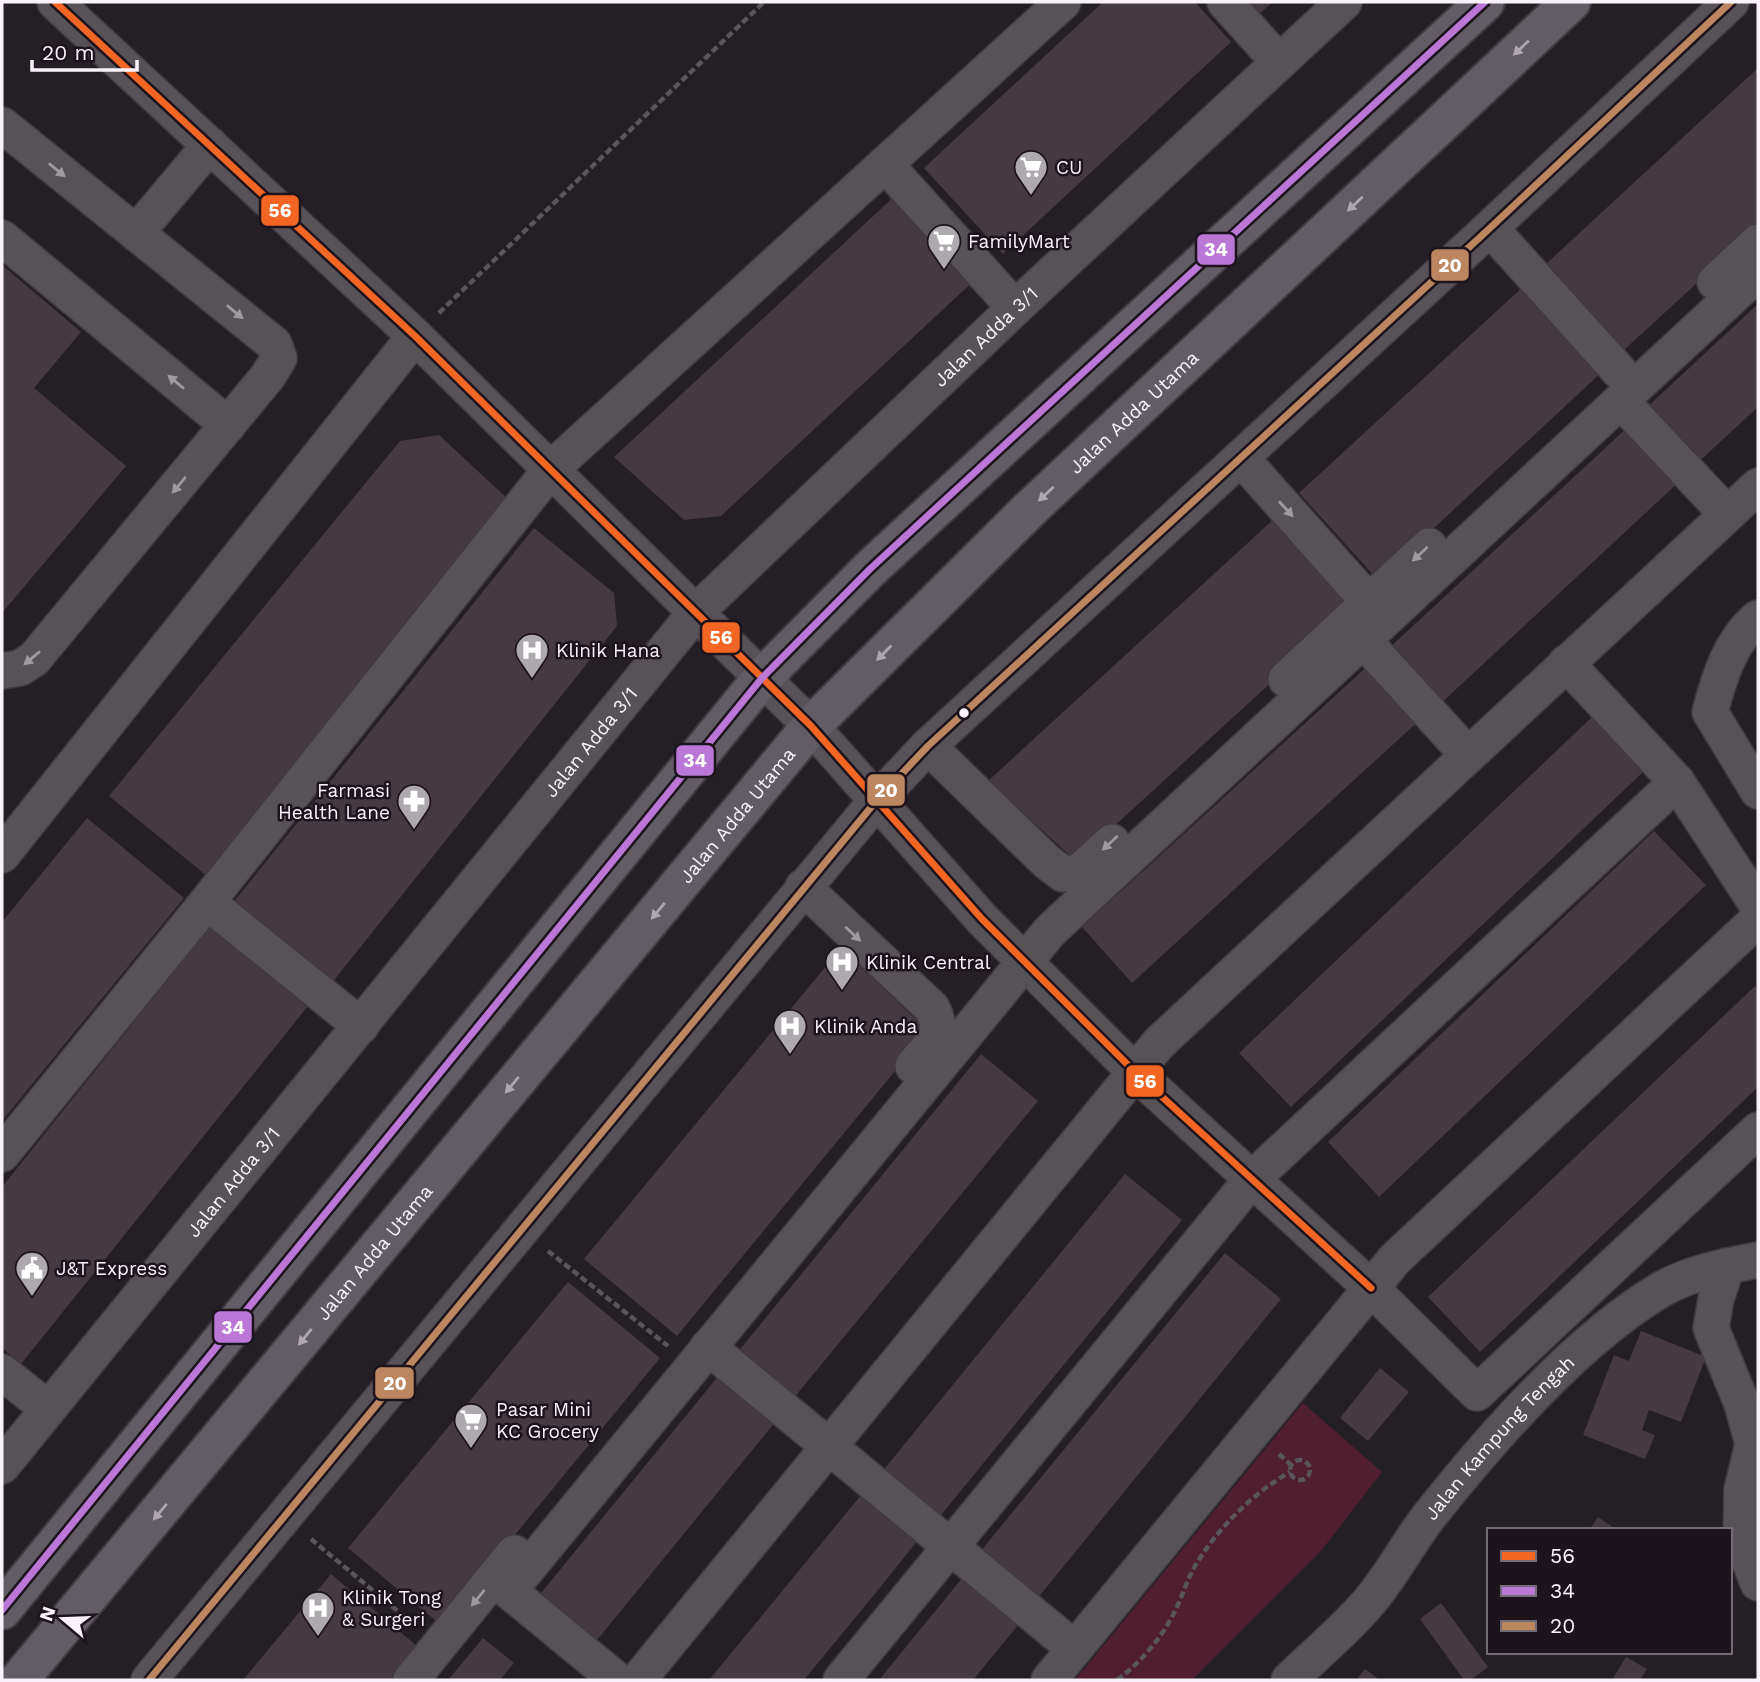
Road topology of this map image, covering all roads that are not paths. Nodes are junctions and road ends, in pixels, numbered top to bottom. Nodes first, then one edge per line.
1 (55, 2) edge
2 (1063, 2) edge
3 (1225, 2) edge
4 (1344, 2) edge
5 (1485, 2) edge
6 (1571, 2) edge
7 (1731, 2) edge
8 (1279, 62) junction
9 (3, 127) edge
10 (210, 145) junction
11 (885, 164) junction
12 (1490, 228) junction
13 (136, 233) junction
14 (2, 238) edge
15 (1758, 242) edge
16 (1758, 272) edge
17 (1015, 308) junction
18 (415, 336) junction
19 (1620, 386) junction
20 (228, 425) junction
21 (1241, 458) junction
22 (551, 469) junction
23 (1758, 486) edge
24 (1727, 514) junction
25 (1369, 601) junction
26 (696, 612) junction
27 (1758, 618) edge
28 (1363, 640) junction
29 (1566, 663) junction
30 (2, 671) edge
31 (762, 678) junction
32 (811, 726) junction
33 (928, 746) junction
34 (1468, 755) junction
35 (1678, 782) junction
36 (1758, 790) edge
37 (877, 800) junction
38 (2, 855) edge
39 (803, 887) junction
40 (207, 902) junction
41 (1758, 906) edge
42 (1758, 919) edge
43 (1024, 962) junction
44 (361, 1026) junction
45 (1136, 1073) junction
46 (1758, 1130) edge
47 (2, 1154) edge
48 (1252, 1179) junction
49 (1742, 1263) edge
50 (1371, 1288) junction
51 (693, 1350) junction
52 (2, 1372) edge
53 (1750, 1402) edge
54 (47, 1408) junction
55 (829, 1447) junction
56 (2, 1466) edge
57 (951, 1547) junction
58 (1758, 1583) edge
59 (2, 1610) edge
60 (1075, 1649) junction
61 (19, 1680) edge
62 (149, 1680) edge
63 (411, 1680) edge
64 (617, 1680) edge
65 (638, 1680) edge
66 (841, 1680) edge
67 (1049, 1680) edge
68 (1289, 1680) edge

1 - 10 street
2 - 11 street
3 - 8 street
4 - 8 street, Jalan Adda 3/1
5 - 31 main road
6 -> 32 main road, Jalan Adda Utama
7 - 12 street
8 - 17 street, Jalan Adda 3/1
9 -> 13 street
10 - 13 street
10 - 18 street
11 - 17 street
11 - 22 street
12 - 19 street
12 - 21 street
13 -> 20 street
20 -> 14 street
15 - 19 street
16 - 19 street
17 - 26 street, Jalan Adda 3/1
18 - 22 street
18 - 38 street
19 - 24 street
19 -> 25 street
19 - 28 street
20 -> 30 street
21 -> 25 street
21 - 33 street
22 - 26 street
22 - 40 street
23 - 24 street
24 - 29 street
25 -> 33 street
26 - 31 street
26 - 44 street, Jalan Adda 3/1
27 - 36 street
28 - 34 street
28 - 43 street
29 - 34 street
29 - 35 street
31 - 32 street
31 - 59 main road
32 - 37 street
32 -> 61 main road, Jalan Adda Utama
33 - 37 street
34 - 45 street
35 - 41 street
35 - 48 street
37 - 39 street
37 - 43 street
39 -> 51 street
39 - 62 street
40 - 44 street
40 - 47 street
42 - 50 street
43 - 45 street
43 - 51 street
44 - 54 street, Jalan Adda 3/1
45 - 48 street
45 - 55 street
46 - 50 street
48 - 50 street
48 - 57 street
49 - 53 street
49 - 68 street, Jalan Kampung Tengah
50 - 60 street
51 - 55 street
51 -> 63 street
51 - 64 street
52 - 54 street
53 - 58 street
54 - 56 street, Jalan Adda 3/1
55 - 57 street
55 - 65 street
57 - 60 street
57 - 66 street
60 - 67 street

